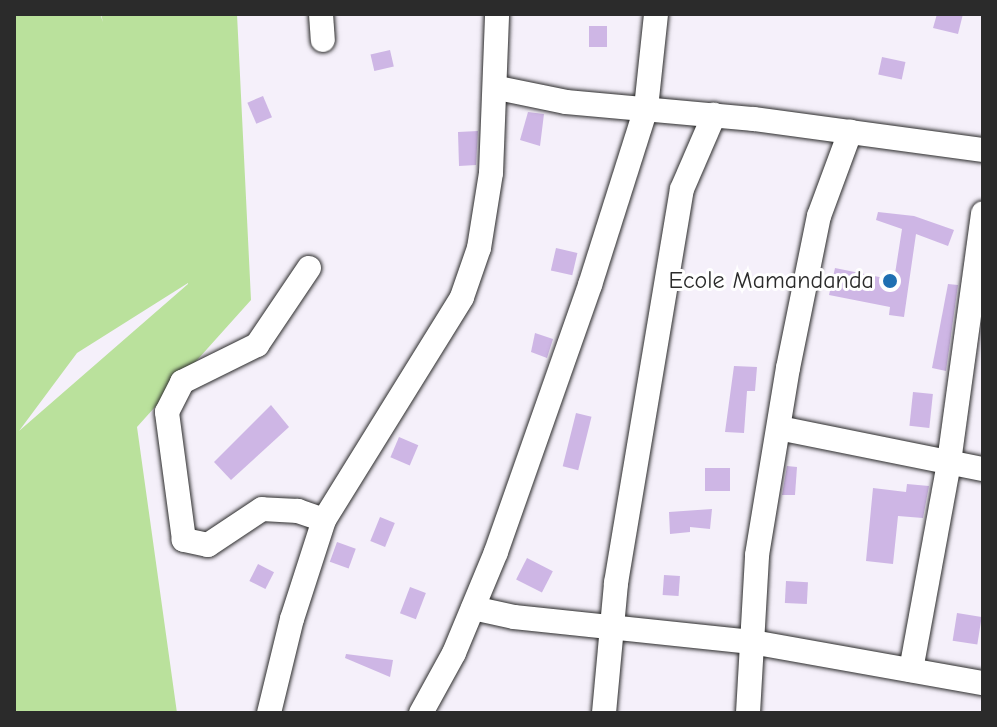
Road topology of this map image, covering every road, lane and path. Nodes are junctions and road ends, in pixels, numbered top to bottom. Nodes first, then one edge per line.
1 (321, 14) edge
2 (497, 14) edge
3 (656, 14) edge
4 (323, 40) dead end
5 (498, 88) junction
6 (646, 108) junction
7 (714, 115) junction
8 (850, 132) junction
9 (983, 150) edge
10 (983, 213) edge
11 (309, 268) dead end
12 (779, 428) junction
13 (949, 462) junction
14 (983, 469) edge
15 (324, 520) junction
16 (473, 608) junction
17 (614, 626) junction
18 (752, 642) junction
19 (911, 670) junction
20 (983, 683) edge
21 (269, 713) edge
22 (421, 713) edge
23 (604, 713) edge
24 (748, 713) edge

1 - 4 street
2 - 5 street
3 - 6 street
5 - 6 street
5 - 15 street
6 - 7 street
6 - 16 street
7 - 8 street
7 - 17 street
8 - 9 street
8 - 12 street
10 - 13 street
11 - 15 street
12 - 13 street
12 - 18 street
13 - 14 street
13 - 19 street
15 - 21 street
16 - 17 street
16 - 22 street
17 - 18 street
17 - 23 street
18 - 19 street
18 - 24 street
19 - 20 street

